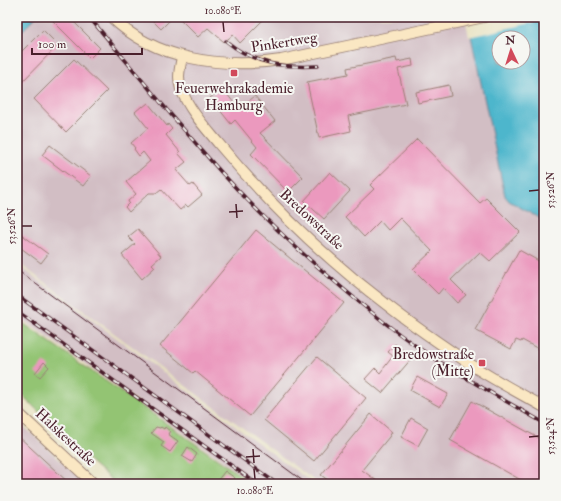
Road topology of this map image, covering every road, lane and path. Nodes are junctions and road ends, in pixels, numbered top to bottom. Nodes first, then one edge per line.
1 (111, 17) edge
2 (484, 17) edge
3 (182, 57) junction
4 (544, 407) edge
5 (17, 412) edge
6 (94, 484) edge

1 - 3 street
2 - 3 street, Pinkertweg
3 - 4 street, Bredowstraße
5 - 6 street, Halskestraße

